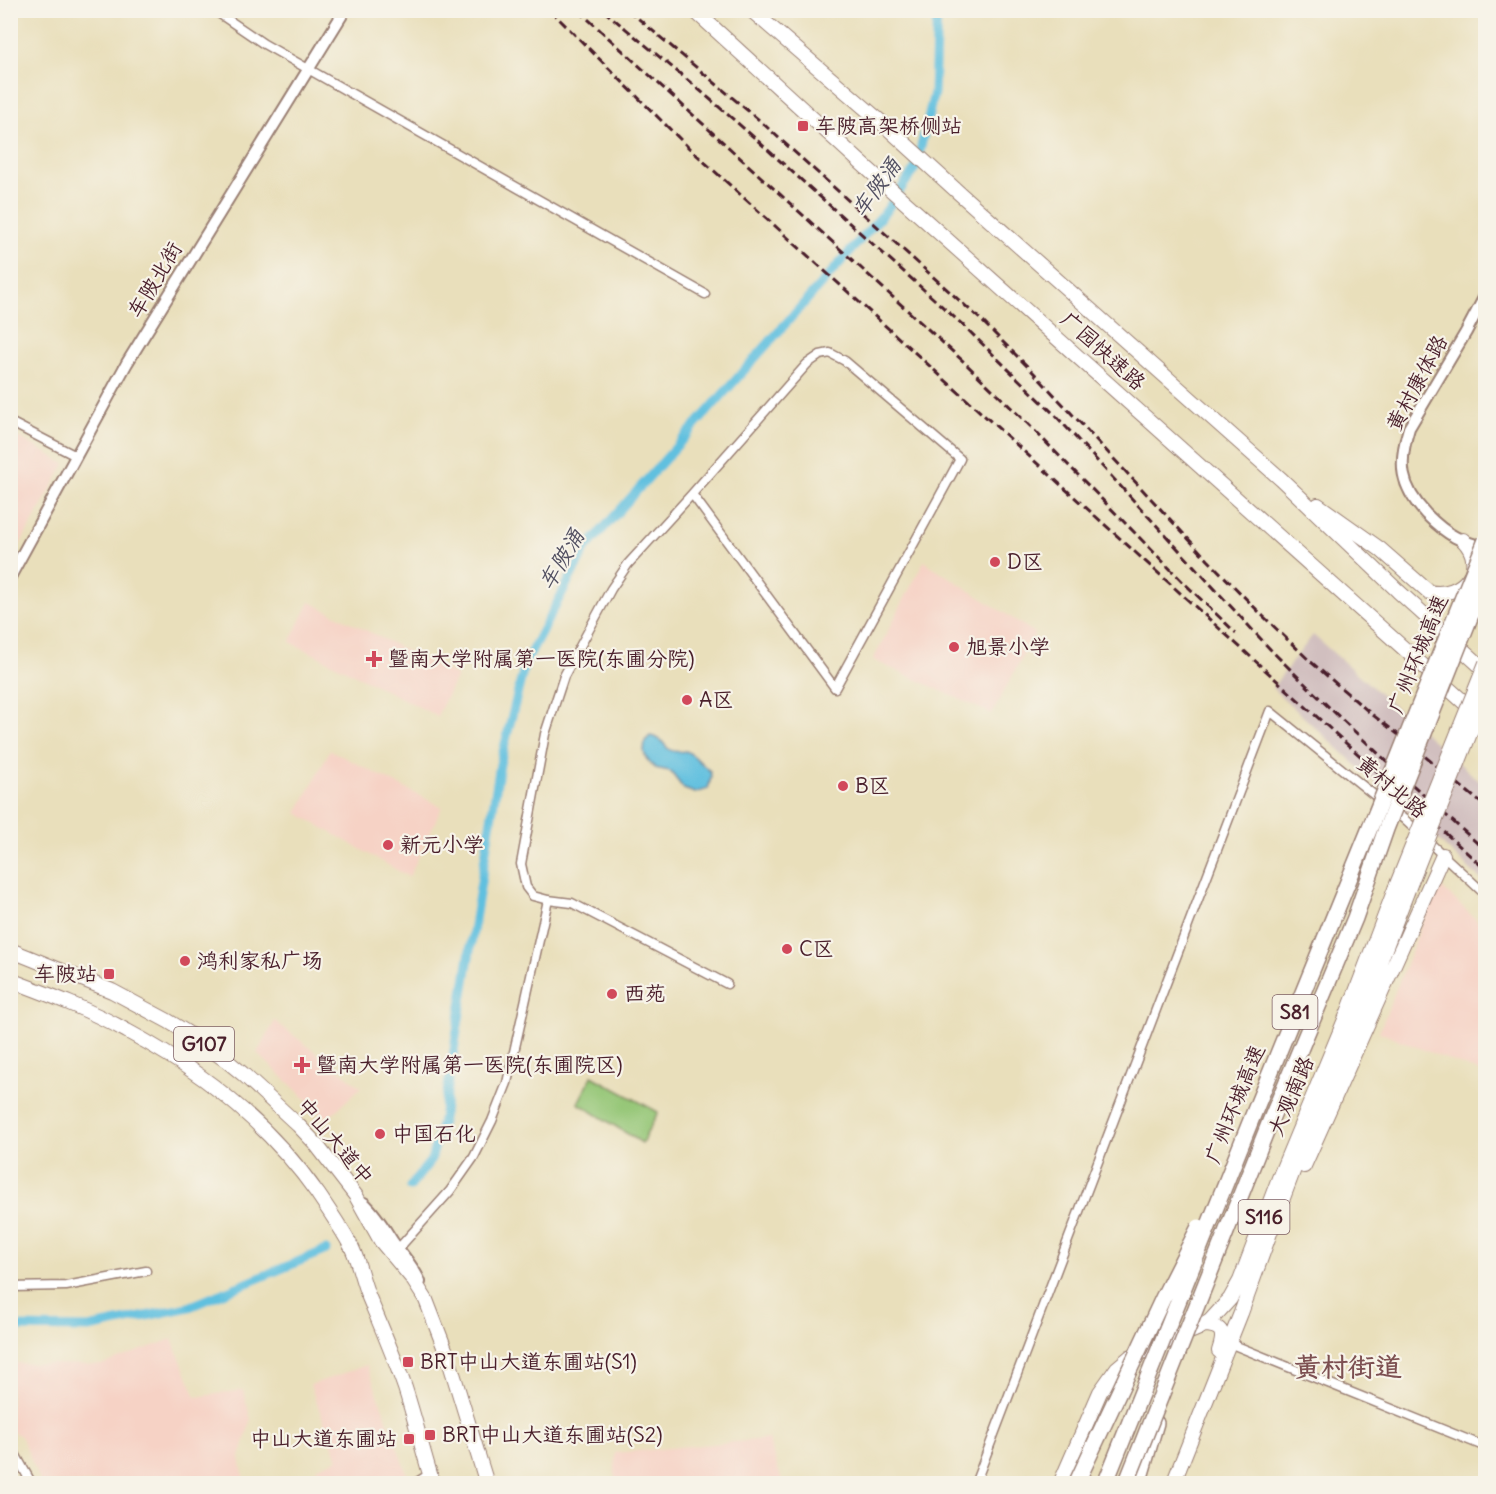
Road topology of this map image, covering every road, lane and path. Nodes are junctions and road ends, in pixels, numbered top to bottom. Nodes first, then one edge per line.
1 (214, 10) edge
2 (345, 10) edge
3 (692, 10) edge
4 (751, 10) edge
5 (307, 69) junction
6 (705, 294) dead end
7 (1485, 294) edge
8 (10, 422) edge
9 (76, 456) junction
10 (1282, 480) junction
11 (692, 494) junction
12 (1485, 539) edge
13 (1463, 540) junction
14 (1485, 548) edge
15 (1478, 576) edge
16 (10, 577) edge
17 (1485, 663) edge
18 (1485, 671) edge
19 (1485, 693) edge
20 (1485, 722) edge
21 (1443, 855) junction
22 (1401, 891) junction
23 (1485, 895) edge
24 (548, 900) junction
25 (10, 951) edge
26 (10, 980) edge
27 (727, 984) dead end
28 (1233, 1163) junction
29 (356, 1196) junction
30 (1281, 1202) junction
31 (398, 1249) junction
32 (147, 1271) dead end
33 (10, 1287) edge
34 (426, 1300) junction
35 (1204, 1325) junction
36 (1229, 1343) junction
37 (1175, 1360) junction
38 (1198, 1421) junction
39 (10, 1445) edge
40 (1485, 1447) edge
41 (432, 1479) edge
42 (32, 1484) edge
43 (414, 1484) edge
44 (487, 1484) edge
45 (975, 1484) edge
46 (1060, 1484) edge
47 (1076, 1484) edge
48 (1106, 1484) edge
49 (1126, 1484) edge
50 (1138, 1484) edge
51 (1173, 1484) edge

1 - 5 street
2 - 5 street, 车陂北街
3 - 20 main road, 广园快速路
4 - 10 main road, 广园快速路
5 - 6 street
5 - 9 street, 车陂北街
7 - 13 street, 黄村康体路
8 - 9 street
9 - 16 street, 车陂北街
10 - 15 main road
10 - 18 main road, 广园快速路
11 - 11 street
11 - 24 street
12 - 15 highway, 广州环城高速 / S81, bridge
13 - 14 street, 黄村康体路
13 - 15 main road
15 - 28 highway, 广州环城高速 / S81, bridge
15 - 37 highway, 广州环城高速 / S81, bridge
17 - 22 main road, 大观南路 / S116, bridge
19 - 22 main road, 大观南路 / S116, bridge
21 - 23 street, 黄村北路
21 - 30 main road
21 - 45 street, 黄村北路
22 - 30 main road, 大观南路 / S116
22 - 35 main road, 大观南路 / S116
24 - 27 street
24 - 31 street
25 - 29 main road, 中山大道中 / G107
26 - 41 main road, G107
28 - 47 highway, bridge
28 - 48 highway, 广州环城高速 / S81, bridge
29 - 31 street
29 - 34 main road, 中山大道中
30 - 36 main road, 大观南路 / S116
31 - 34 street
32 - 33 street
34 - 44 main road, 中山大道中
35 - 38 main road
35 - 46 main road, 大观南路 / S116
36 - 38 main road, 大观南路 / S116
36 - 40 street
37 - 49 highway, 广州环城高速 / S81, bridge
37 - 50 highway, bridge
38 - 51 main road, 大观南路 / S116
39 - 42 street
41 - 43 street

